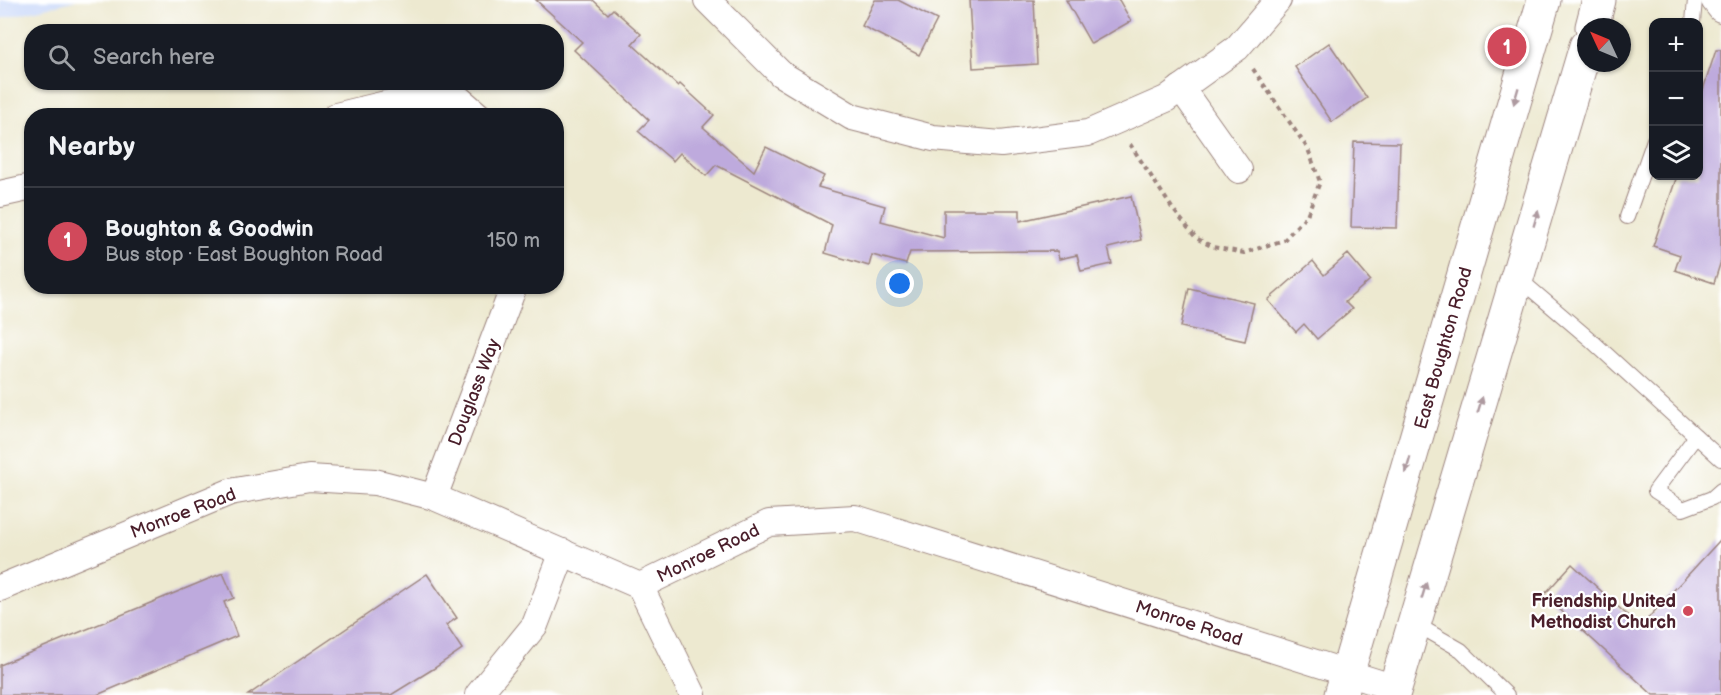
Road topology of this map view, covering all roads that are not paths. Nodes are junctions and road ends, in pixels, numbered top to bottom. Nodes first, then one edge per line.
1 (707, 0) edge
2 (1278, 0) edge
3 (1544, 0) edge
4 (1599, 0) edge
5 (1695, 0) edge
6 (1714, 0) edge
7 (1721, 9) edge
8 (1594, 18) edge
9 (1693, 18) edge
10 (1578, 72) edge
11 (1181, 88) junction
12 (369, 108) edge
13 (470, 108) edge
14 (1649, 152) edge
15 (1239, 170) dead end
16 (24, 189) edge
17 (0, 194) edge
18 (1628, 217) dead end
19 (1518, 278) junction
20 (511, 294) edge
21 (1696, 436) junction
22 (1721, 459) edge
23 (1721, 490) edge
24 (434, 497) junction
25 (563, 552) junction
26 (640, 586) junction
27 (0, 588) edge
28 (1414, 623) junction
29 (1344, 684) edge
30 (1394, 691) edge
31 (478, 695) edge
32 (693, 695) edge
33 (1507, 695) edge

1 - 11 street
2 - 11 street
3 -> 29 main road, East Boughton Road
4 - 8 main road
5 - 9 lane
6 - 7 street
19 -> 10 main road
11 - 15 street
12 - 13 street
14 - 18 lane
16 - 17 street
19 - 21 lane
28 -> 19 main road
20 - 24 street, Douglass Way
21 - 22 lane
21 - 23 lane
24 - 25 street, Monroe Road
24 - 27 street, Monroe Road
25 - 26 street, Monroe Road
25 - 31 street
26 - 29 street, Monroe Road
26 - 32 street
28 - 30 main road
28 - 33 lane
29 - 30 street, Monroe Road

